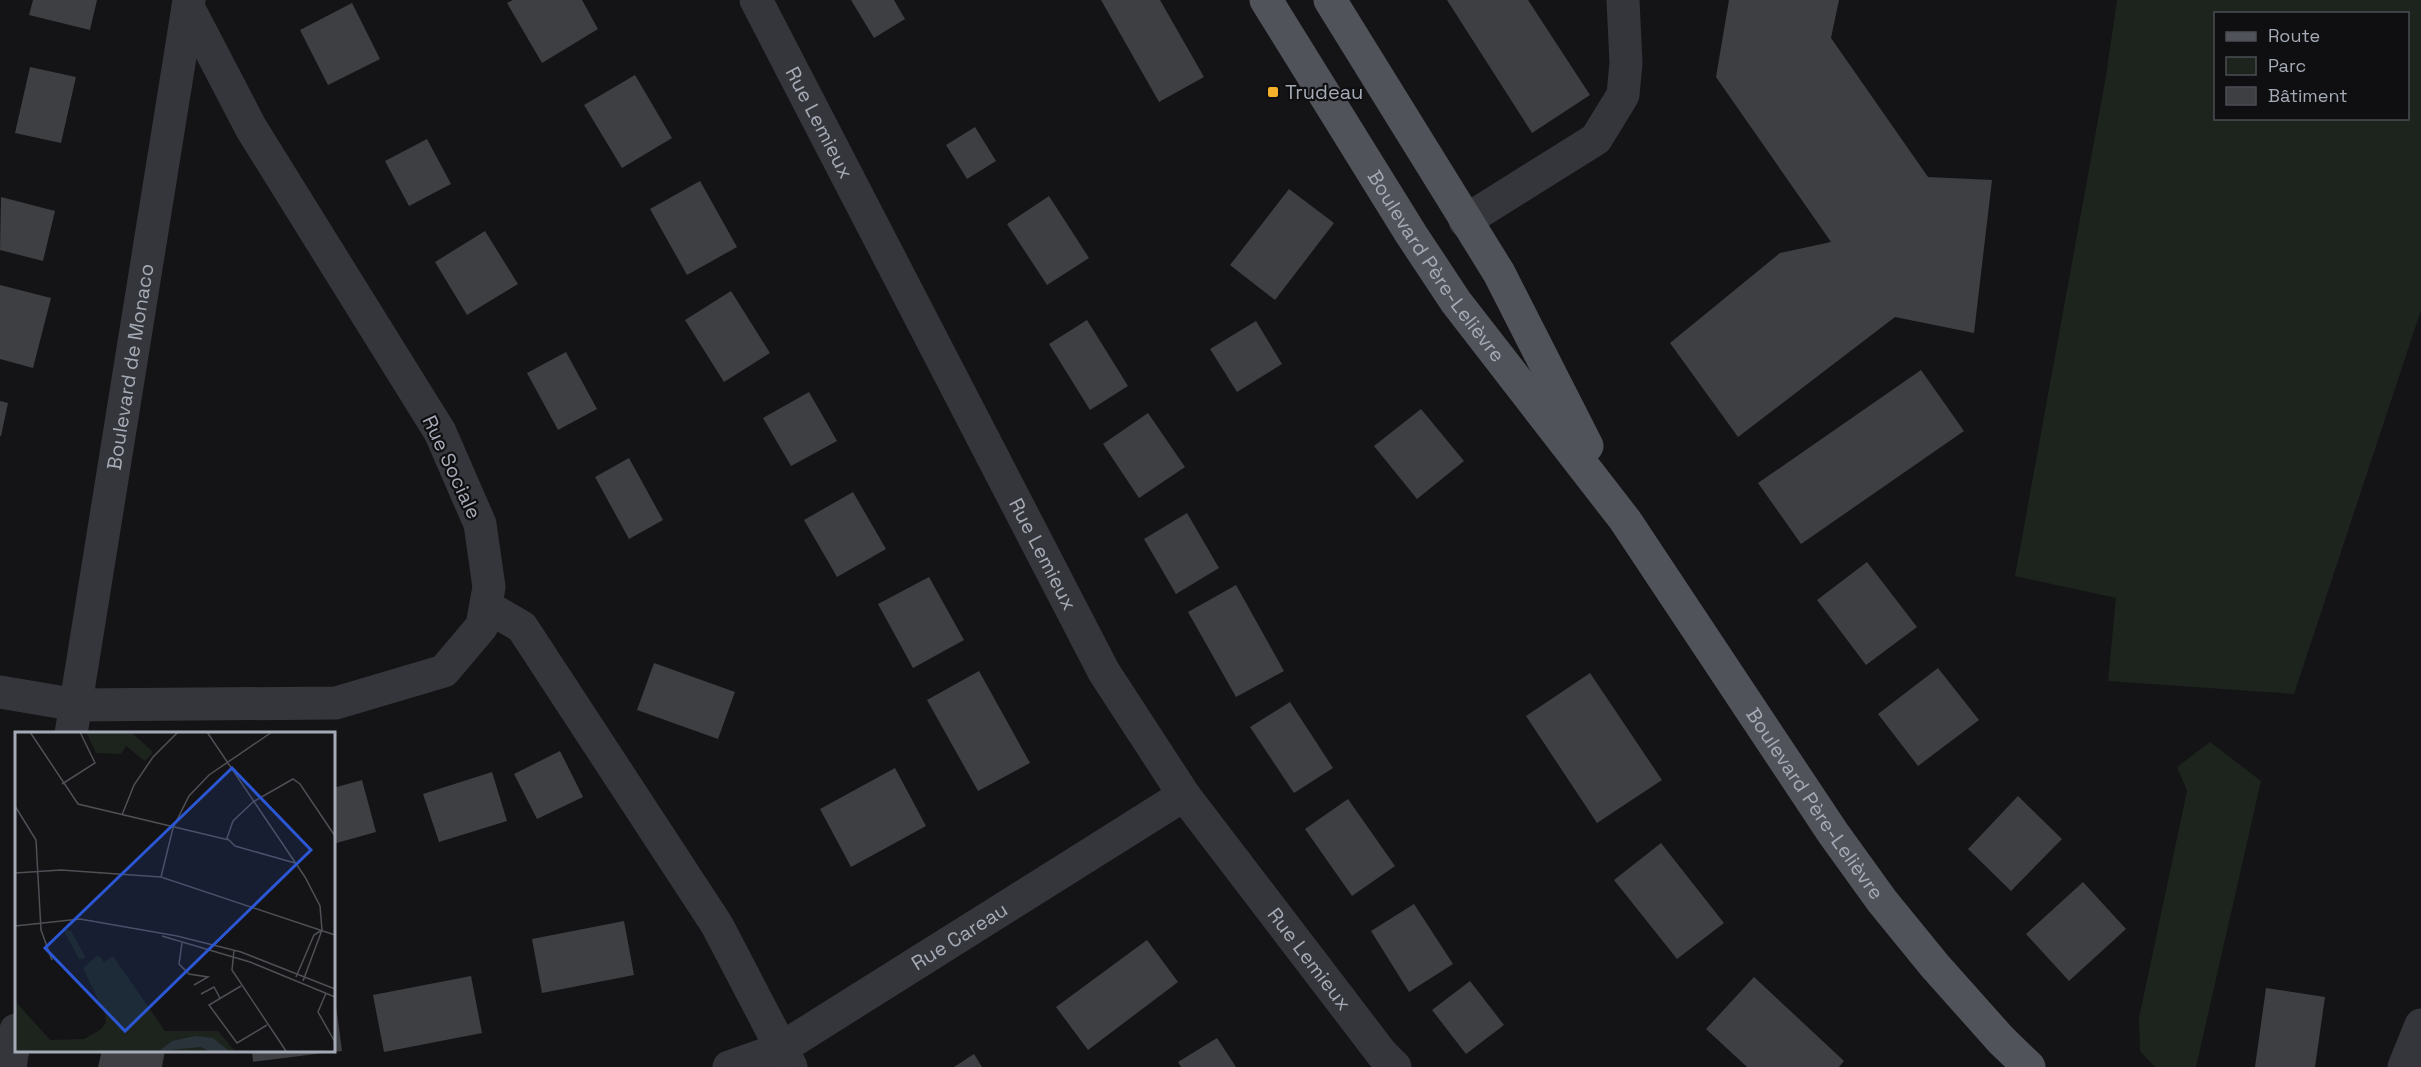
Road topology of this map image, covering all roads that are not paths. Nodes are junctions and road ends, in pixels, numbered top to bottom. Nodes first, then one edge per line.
1 (756, 0) edge
2 (1266, 0) edge
3 (1329, 0) edge
4 (1623, 0) edge
5 (189, 3) edge
6 (1465, 221) junction
7 (1625, 520) junction
8 (486, 606) junction
9 (0, 692) edge
10 (74, 719) edge
11 (1184, 795) junction
12 (2421, 1025) edge
13 (15, 1036) edge
14 (786, 1058) edge
15 (10, 1067) edge
16 (729, 1067) edge
17 (1395, 1067) edge
18 (2029, 1067) edge
19 (2404, 1067) edge

1 - 11 street, Rue Lemieux
2 - 7 main road, Boulevard Père-Lelièvre
3 - 6 main road, Boulevard Père-Lelièvre
4 - 6 street
5 - 8 street, Rue Sociale
5 - 10 street, Boulevard de Monaco
6 - 7 main road, Boulevard Père-Lelièvre
7 - 18 main road, Boulevard Père-Lelièvre
8 - 10 street, Rue Sociale
8 - 14 street
9 - 10 street, Rue Sociale
11 - 14 street, Rue Careau
11 - 17 street, Rue Lemieux
12 - 19 street
13 - 15 street
14 - 16 street, Rue Careau

